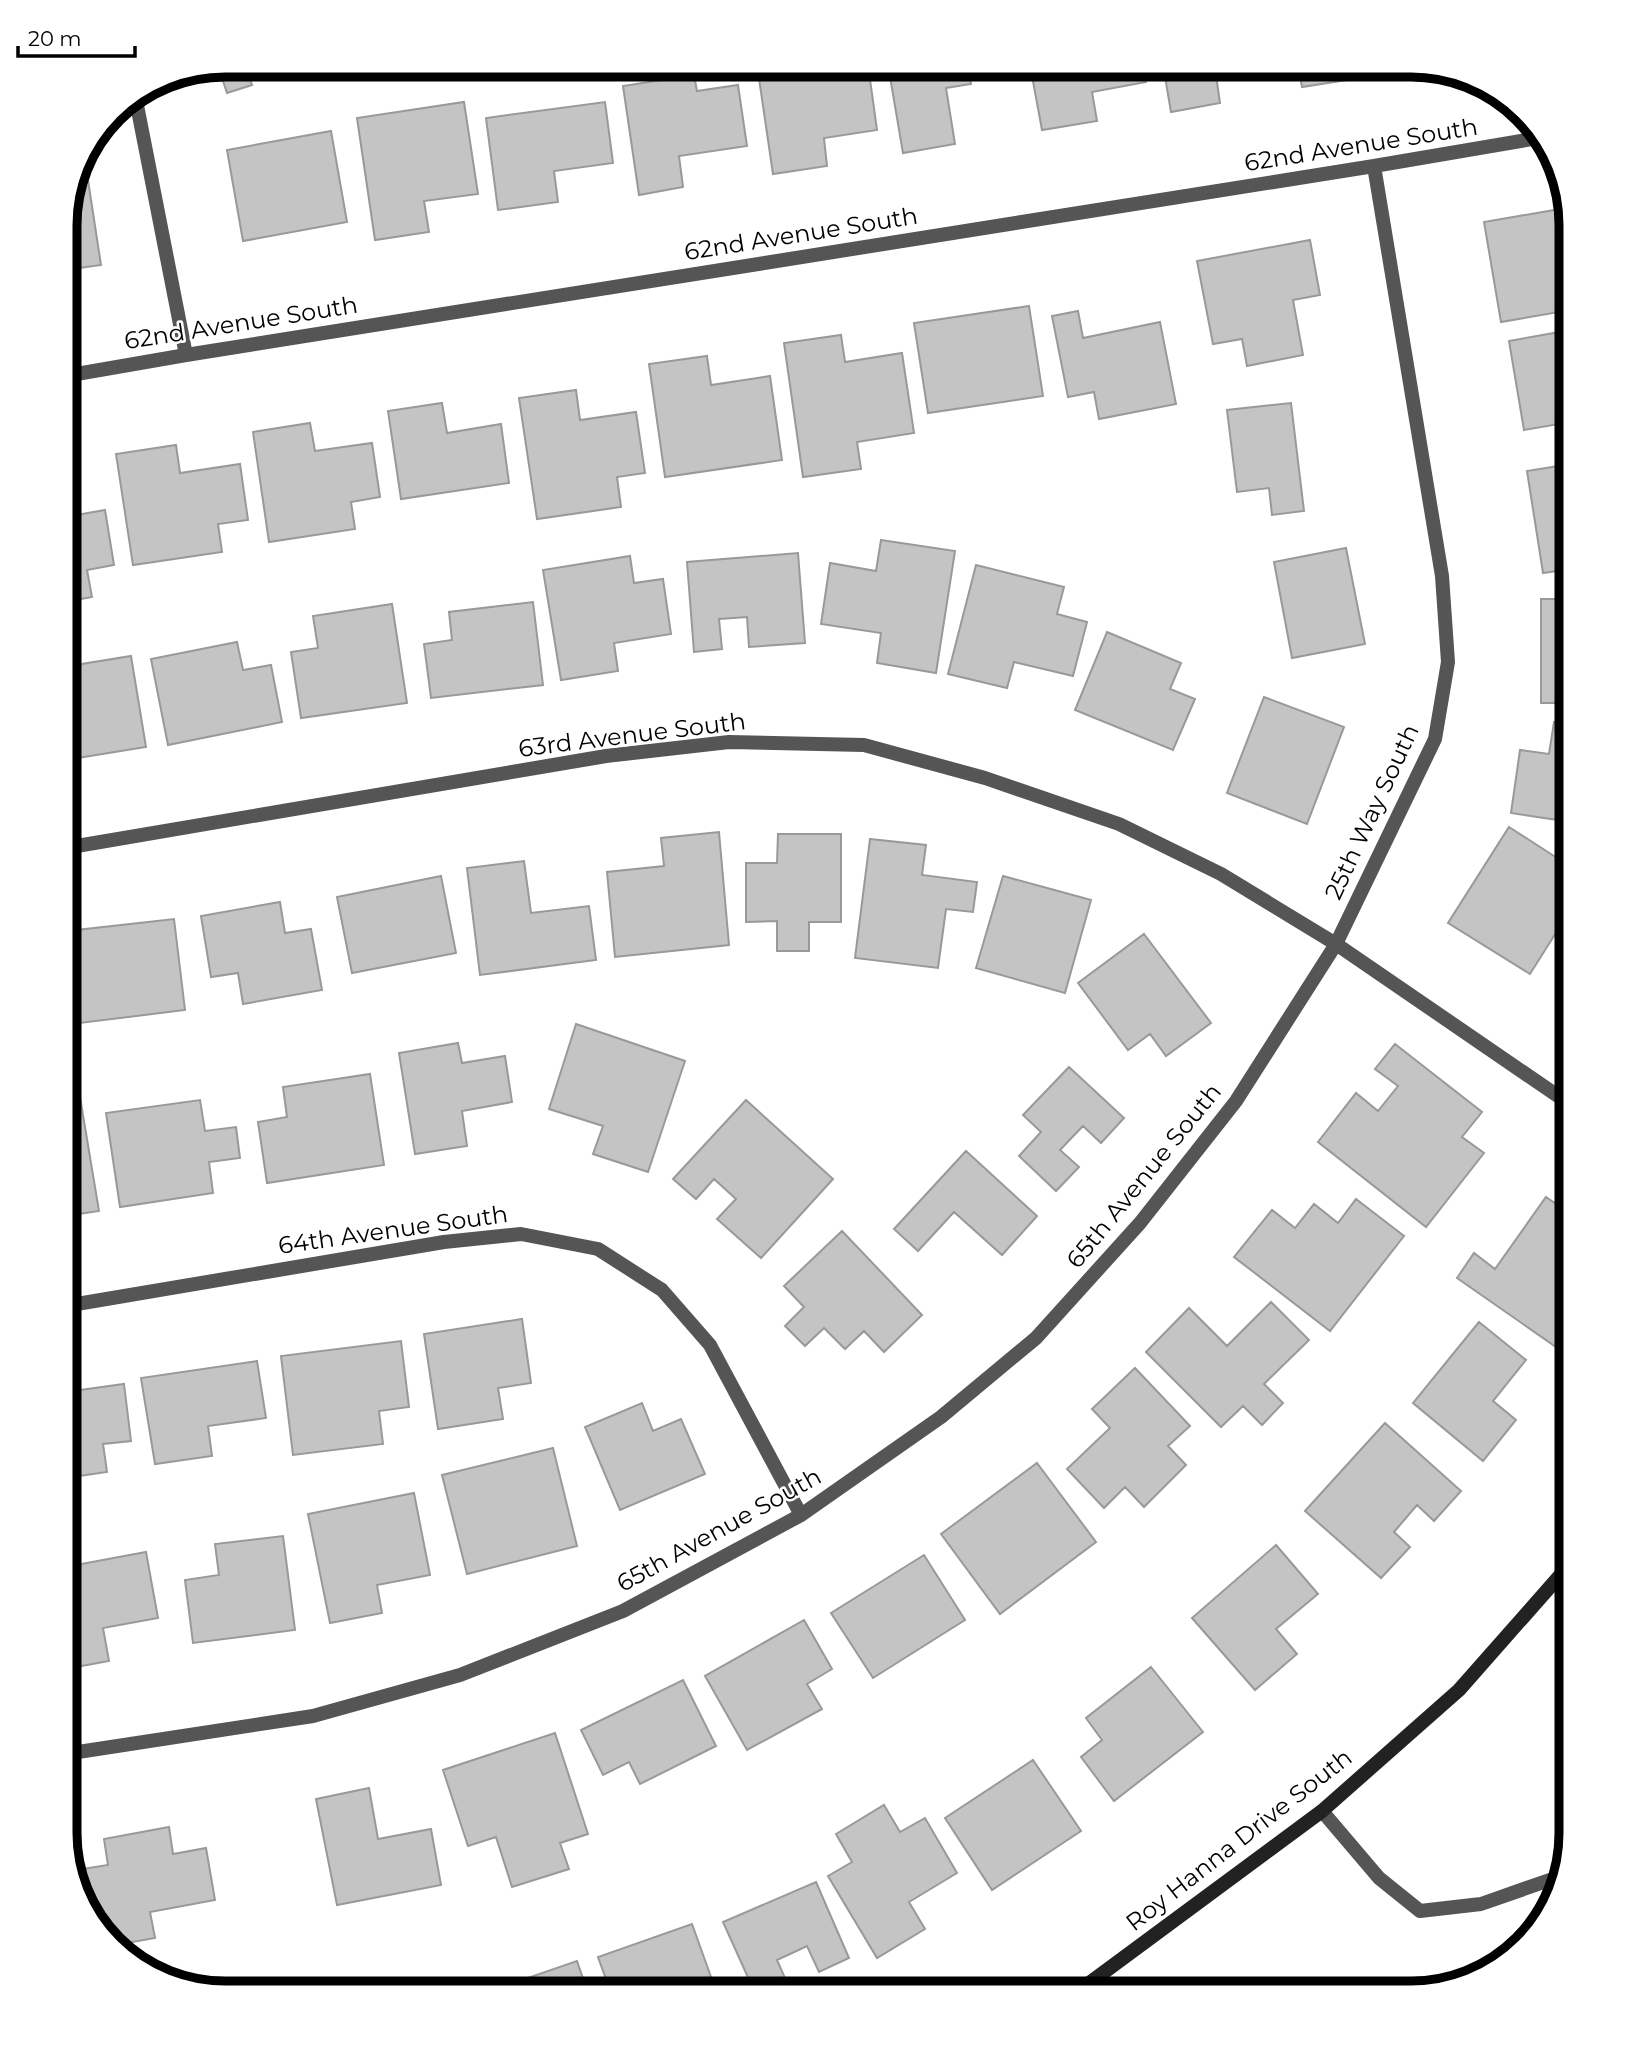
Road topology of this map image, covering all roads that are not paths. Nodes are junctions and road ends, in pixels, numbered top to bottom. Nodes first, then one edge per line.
1 (137, 106) edge
2 (1531, 139) edge
3 (1374, 166) junction
4 (186, 355) junction
5 (77, 374) edge
6 (77, 846) edge
7 (1336, 944) junction
8 (1559, 1097) edge
9 (77, 1304) edge
10 (801, 1515) junction
11 (1559, 1577) edge
12 (77, 1752) edge
13 (1322, 1811) junction
14 (1551, 1879) edge
15 (1094, 1981) edge

1 - 4 street
2 - 3 street, 62nd Avenue South
3 - 4 street, 62nd Avenue South
3 - 7 street, 25th Way South
4 - 5 street, 62nd Avenue South
6 - 7 street, 63rd Avenue South
7 - 8 street
7 - 10 street, 65th Avenue South
9 - 10 street, 64th Avenue South
10 - 12 street, 65th Avenue South
11 - 13 street, Roy Hanna Drive South
13 - 14 street
13 - 15 street, Roy Hanna Drive South

